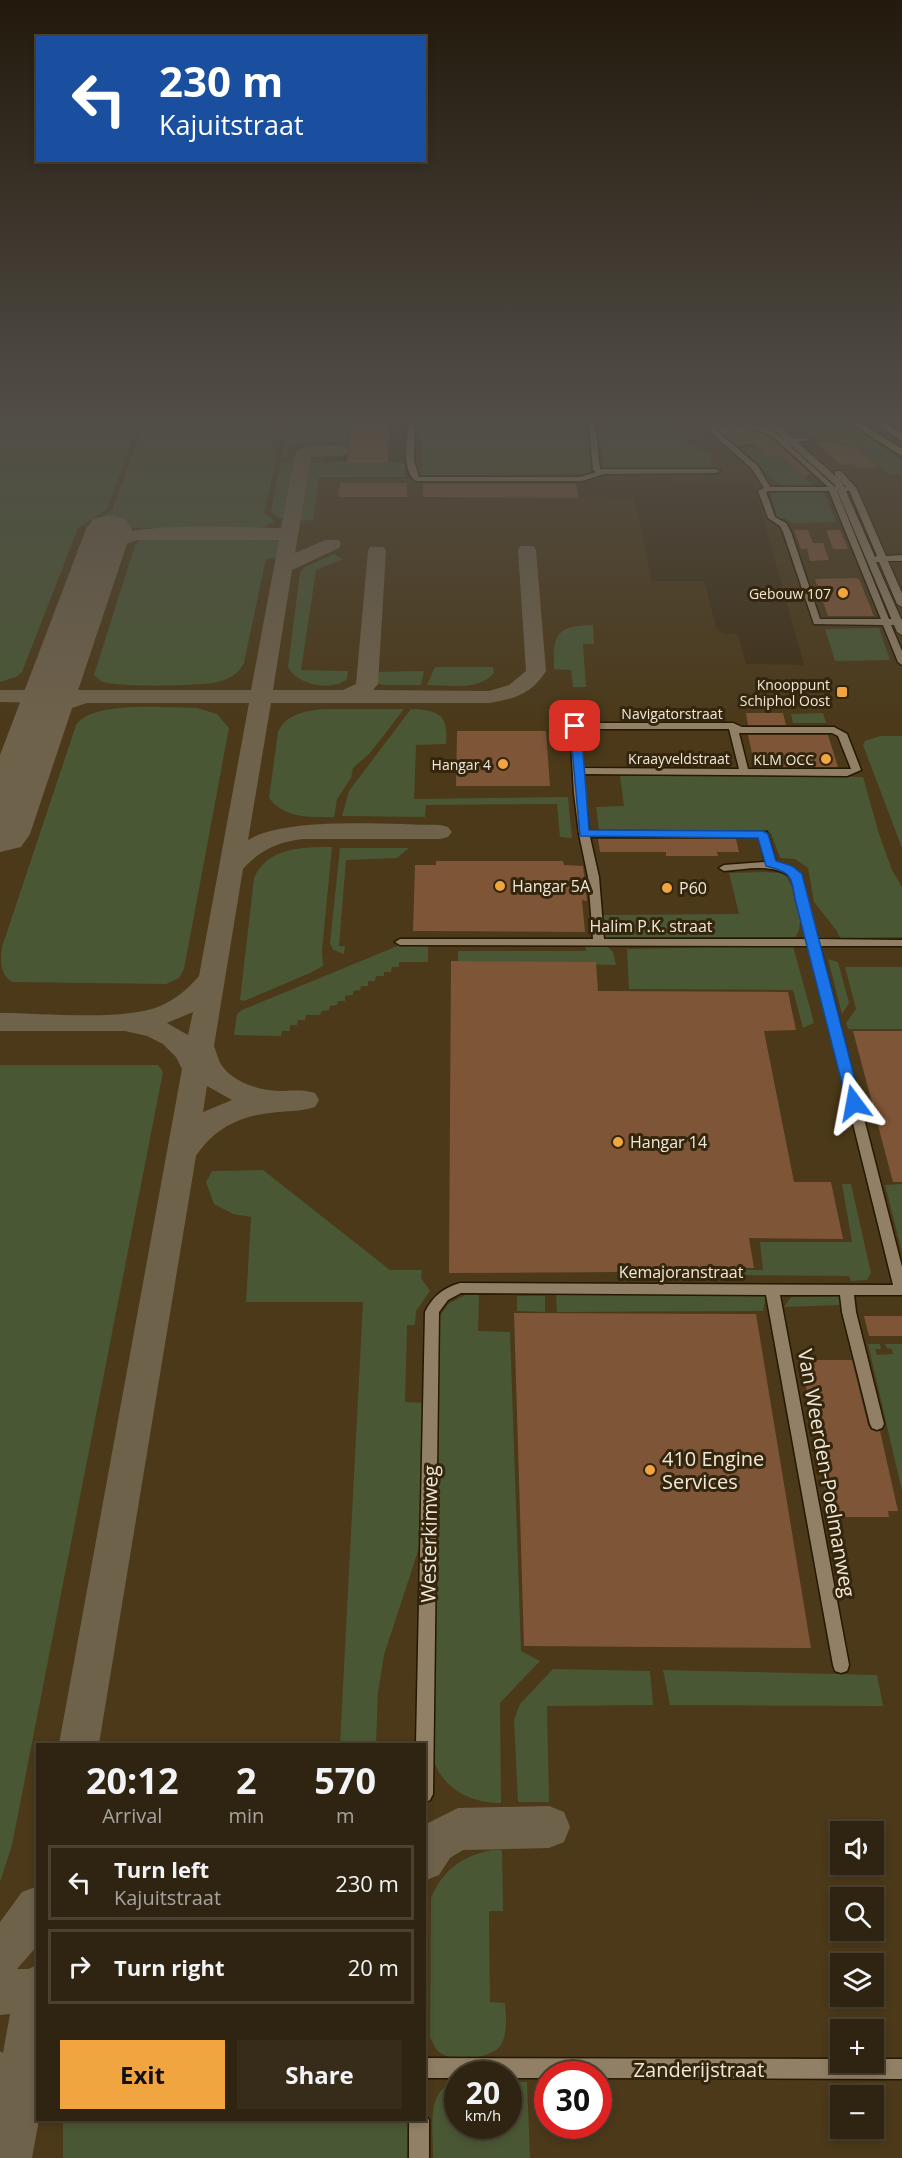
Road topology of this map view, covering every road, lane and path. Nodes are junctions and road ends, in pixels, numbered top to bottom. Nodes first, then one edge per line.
1 (781, 524) edge
2 (846, 524) edge
3 (857, 524) edge
4 (869, 524) edge
5 (884, 560) junction
6 (902, 560) edge
7 (872, 561) junction
8 (902, 604) edge
9 (886, 622) junction
10 (900, 622) edge
11 (902, 632) edge
12 (902, 662) edge
13 (733, 726) junction
14 (578, 771) junction
15 (744, 771) junction
16 (584, 834) junction
17 (771, 864) junction
18 (724, 868) dead end
19 (400, 942) dead end
20 (599, 942) junction
21 (814, 943) junction
22 (902, 943) edge
23 (460, 1288) joint
24 (772, 1289) junction
25 (846, 1290) junction
26 (901, 1290) edge
27 (877, 1424) dead end
28 (841, 1665) dead end
29 (425, 1743) edge
30 (426, 2068) edge
31 (902, 2069) edge
32 (419, 2121) edge
33 (419, 2158) edge

1 - 9 street
2 - 9 street
3 - 7 street
4 - 5 street
5 - 6 street
5 - 7 street
5 - 8 street
7 - 10 street
9 - 10 street
9 - 12 street
10 - 11 street
13 - 14 street, Navigatorstraat
13 - 15 street
13 - 15 street, Navigatorstraat
14 - 15 street, Kraayveldstraat
14 - 16 street
16 - 17 street
16 - 20 street
17 - 18 street
17 - 21 street
19 - 20 street, Halim P.K. straat
20 - 21 street, Halim P.K. straat
21 - 22 street, Halim P.K. straat
21 - 26 street
23 - 24 street, Kemajoranstraat
23 - 29 street, Westerkimweg
24 - 25 street, Kemajoranstraat
24 - 28 street, Van Weerden-Poelmanweg
25 - 26 street, Kemajoranstraat
25 - 27 street
30 - 31 street, Zanderijstraat
32 - 33 street

